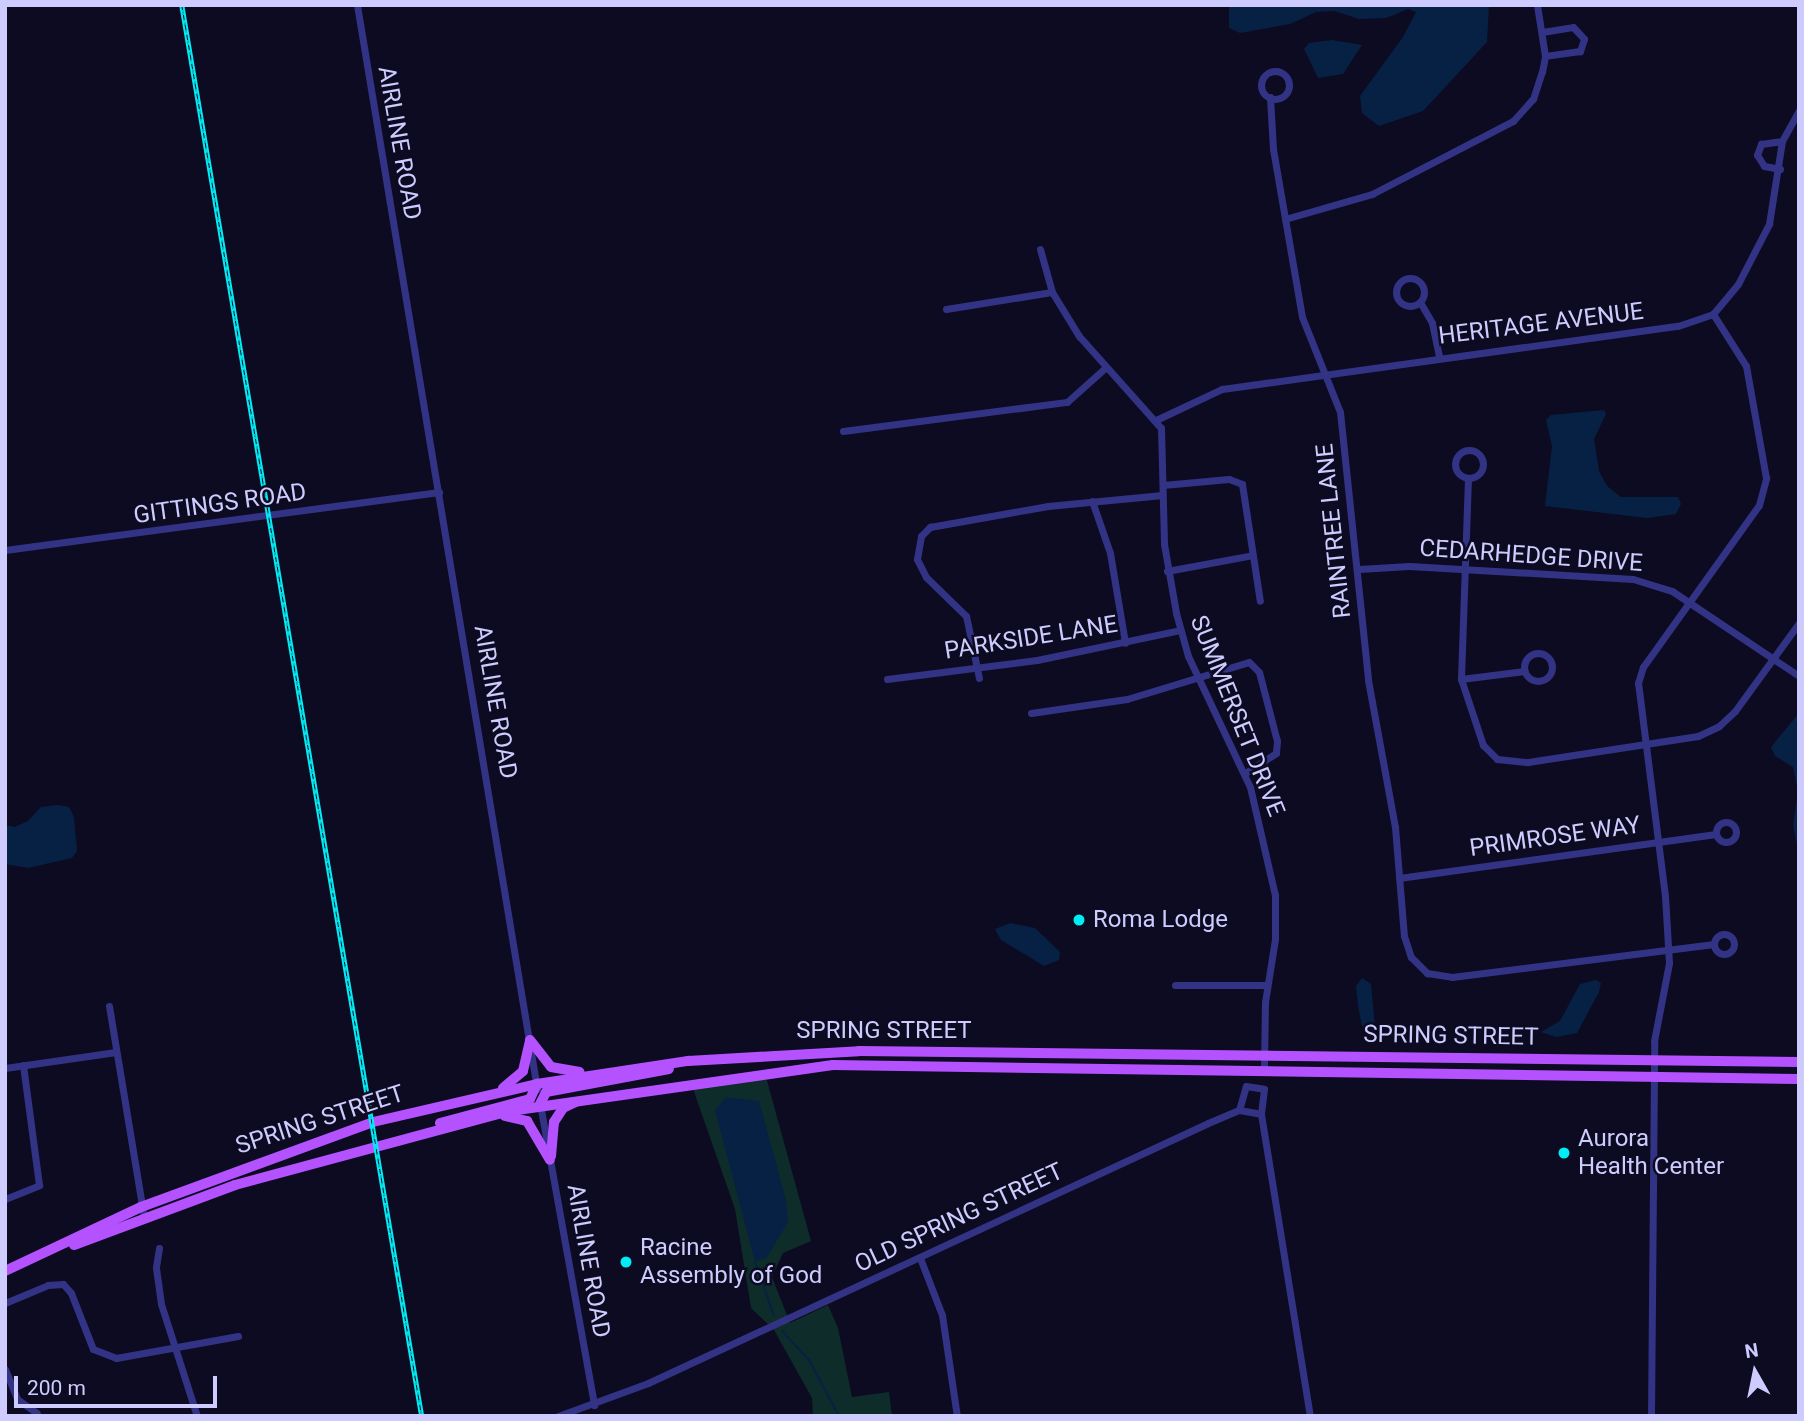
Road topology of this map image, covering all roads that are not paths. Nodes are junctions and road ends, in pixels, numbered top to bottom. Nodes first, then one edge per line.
1 (357, 5) edge
2 (1537, 5) edge
3 (1542, 32) junction
4 (1545, 56) junction
5 (1270, 97) dead end
6 (1799, 110) edge
7 (1782, 141) junction
8 (1780, 169) junction
9 (1285, 219) junction
10 (1040, 249) dead end
11 (1052, 292) junction
12 (1420, 302) dead end
13 (946, 309) dead end
14 (1713, 314) junction
15 (1439, 357) junction
16 (1106, 367) junction
17 (1326, 374) junction
18 (1156, 419) junction
19 (843, 431) dead end
20 (1468, 478) dead end
21 (1163, 485) junction
22 (439, 492) junction
23 (1162, 495) junction
24 (1092, 502) junction
25 (5, 550) edge
26 (1253, 555) junction
27 (1359, 569) junction
28 (1468, 569) junction
29 (1167, 571) junction
30 (1260, 601) dead end
31 (1688, 601) junction
32 (1799, 622) edge
33 (1180, 630) junction
34 (1125, 643) junction
35 (1769, 659) junction
36 (978, 668) junction
37 (1525, 671) dead end
38 (1799, 676) edge
39 (979, 678) dead end
40 (887, 679) dead end
41 (1461, 679) junction
42 (1199, 681) junction
43 (1031, 713) dead end
44 (1645, 745) junction
45 (1244, 774) junction
46 (1716, 834) dead end
47 (1658, 842) junction
48 (1399, 878) junction
49 (1714, 944) dead end
50 (1669, 947) junction
51 (1175, 985) dead end
52 (1266, 985) junction
53 (109, 1006) dead end
54 (530, 1040) junction
55 (116, 1052) junction
56 (1264, 1055) junction
57 (713, 1058) junction
58 (1654, 1059) junction
59 (1762, 1061) junction
60 (1799, 1062) edge
61 (23, 1065) junction
62 (5, 1068) edge
63 (1264, 1068) junction
64 (605, 1072) junction
65 (1654, 1077) junction
66 (1760, 1079) junction
67 (1799, 1079) edge
68 (537, 1084) junction
69 (491, 1093) junction
70 (589, 1097) junction
71 (540, 1104) junction
72 (1239, 1110) junction
73 (1261, 1114) junction
74 (477, 1119) junction
75 (414, 1134) junction
76 (550, 1160) junction
77 (5, 1199) edge
78 (141, 1207) junction
79 (144, 1218) junction
80 (159, 1248) dead end
81 (920, 1258) junction
82 (5, 1272) edge
83 (5, 1303) edge
84 (238, 1336) dead end
85 (173, 1347) junction
86 (5, 1369) edge
87 (594, 1405) junction
88 (37, 1413) dead end
89 (197, 1416) edge
90 (558, 1416) edge
91 (957, 1416) edge
92 (1310, 1416) edge
93 (1651, 1416) edge

1 - 22 street, AIRLINE ROAD
2 - 3 street
3 - 4 street
3 - 4 street
4 - 9 street
5 - 9 street, RAINTREE LANE
6 - 7 street
7 - 8 street
7 - 8 street
8 - 14 street
9 - 17 street, RAINTREE LANE
10 - 11 street
11 - 13 street
11 - 16 street
12 - 15 street
14 - 15 street, HERITAGE AVENUE
14 - 31 street
15 - 17 street, HERITAGE AVENUE
16 - 18 street
16 - 19 street
17 - 18 street, HERITAGE AVENUE
17 - 27 street, RAINTREE LANE
18 - 21 street, SUMMERSET DRIVE
20 - 28 street
21 - 23 street, SUMMERSET DRIVE
21 - 26 street
22 - 25 street, GITTINGS ROAD
22 - 54 street, AIRLINE ROAD
23 - 24 street
23 - 29 street, SUMMERSET DRIVE
24 - 34 street
24 - 36 street
26 - 29 street
26 - 30 street
27 - 28 street, CEDARHEDGE DRIVE
27 - 48 street, RAINTREE LANE
28 - 31 street, CEDARHEDGE DRIVE
28 - 41 street
29 - 33 street, SUMMERSET DRIVE
31 - 35 street, CEDARHEDGE DRIVE
31 - 44 street
32 - 35 street
33 - 34 street, PARKSIDE LANE
33 - 42 street, SUMMERSET DRIVE
34 - 36 street, PARKSIDE LANE
35 - 38 street, CEDARHEDGE DRIVE
35 - 44 street
36 - 39 street
36 - 40 street, PARKSIDE LANE
37 - 41 street
41 - 44 street
42 - 43 street
42 - 45 street, SUMMERSET DRIVE
42 - 45 street
44 - 47 street
45 - 52 street, SUMMERSET DRIVE
46 - 47 street, PRIMROSE WAY
47 - 48 street, PRIMROSE WAY
47 - 50 street
48 - 50 street, RAINTREE LANE
49 - 50 street
50 - 58 street
51 - 52 street
52 - 56 street, SUMMERSET DRIVE
53 - 55 street
54 - 64 main road
54 - 68 street, AIRLINE ROAD
54 - 69 main road
55 - 61 street
55 - 78 street
56 - 57 main road, SPRING STREET
56 - 58 main road, SPRING STREET
56 - 63 street, SUMMERSET DRIVE
57 - 64 main road, SPRING STREET
57 - 71 main road
58 - 59 main road, SPRING STREET
58 - 65 street
59 - 60 main road, SPRING STREET
59 - 66 main road
61 - 62 street
61 - 77 street
63 - 65 main road, SPRING STREET
63 - 70 main road, SPRING STREET
64 - 68 main road, SPRING STREET
65 - 66 main road, SPRING STREET
65 - 93 street
66 - 67 main road, SPRING STREET
68 - 69 main road, SPRING STREET
68 - 71 street, AIRLINE ROAD
68 - 75 main road
69 - 78 main road, SPRING STREET
70 - 71 main road, SPRING STREET
70 - 76 main road
71 - 74 main road, SPRING STREET
71 - 76 street, AIRLINE ROAD
72 - 73 street
72 - 73 street
72 - 81 street, OLD SPRING STREET
73 - 92 street
74 - 75 main road, SPRING STREET
74 - 76 main road
75 - 79 main road, SPRING STREET
76 - 87 street, AIRLINE ROAD
78 - 79 street
78 - 82 main road, SPRING STREET
79 - 82 main road, SPRING STREET
80 - 85 street
81 - 87 street, OLD SPRING STREET
81 - 91 street
83 - 85 street
84 - 85 street
85 - 89 street
86 - 88 street
87 - 90 street, OLD SPRING STREET

